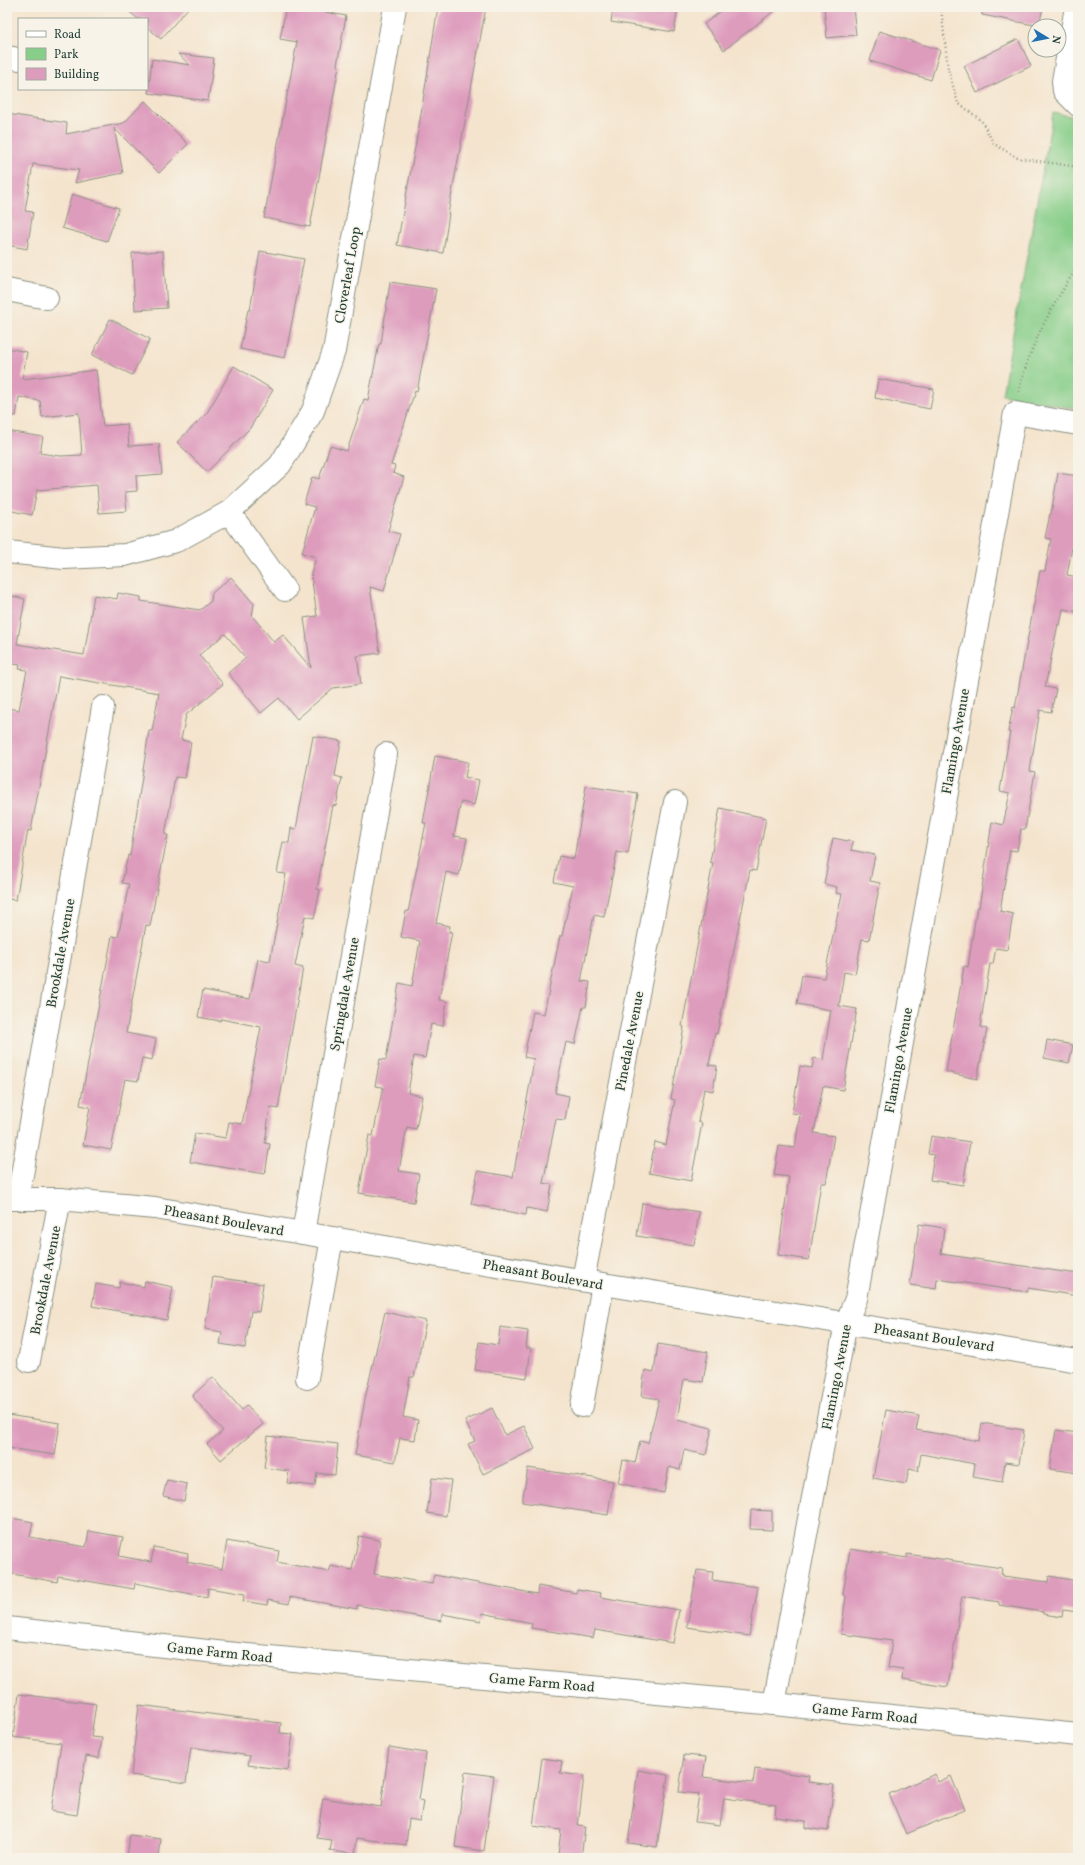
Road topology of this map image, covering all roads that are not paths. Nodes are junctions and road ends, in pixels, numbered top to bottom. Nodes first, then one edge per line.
1 (394, 7) edge
2 (1076, 7) edge
3 (7, 57) edge
4 (18, 59) edge
5 (1078, 105) edge
6 (7, 290) edge
7 (47, 298) dead end
8 (1078, 424) edge
9 (229, 512) junction
10 (7, 552) edge
11 (285, 590) dead end
12 (103, 707) dead end
13 (386, 754) dead end
14 (675, 802) dead end
15 (12, 1199) edge
16 (60, 1199) junction
17 (303, 1233) junction
18 (332, 1238) junction
19 (593, 1282) junction
20 (846, 1323) junction
21 (30, 1361) dead end
22 (1078, 1361) edge
23 (307, 1378) dead end
24 (582, 1406) dead end
25 (7, 1628) edge
26 (774, 1704) junction
27 (1078, 1735) edge

1 - 9 street, Cloverleaf Loop
2 - 5 street
3 - 4 street
6 - 7 street
8 - 20 street, Flamingo Avenue
9 - 10 street, Cloverleaf Loop
9 - 11 street
12 - 15 street, Brookdale Avenue
13 - 17 street, Springdale Avenue
14 - 19 street, Pinedale Avenue
15 - 16 street, Pheasant Boulevard
16 - 17 street, Pheasant Boulevard
16 - 21 street, Brookdale Avenue
17 - 18 street, Pheasant Boulevard
18 - 19 street, Pheasant Boulevard
18 - 23 street
19 - 20 street, Pheasant Boulevard
19 - 24 street, Pinedale Avenue
20 - 22 street, Pheasant Boulevard
20 - 26 street, Flamingo Avenue
25 - 26 street, Game Farm Road
26 - 27 street, Game Farm Road

